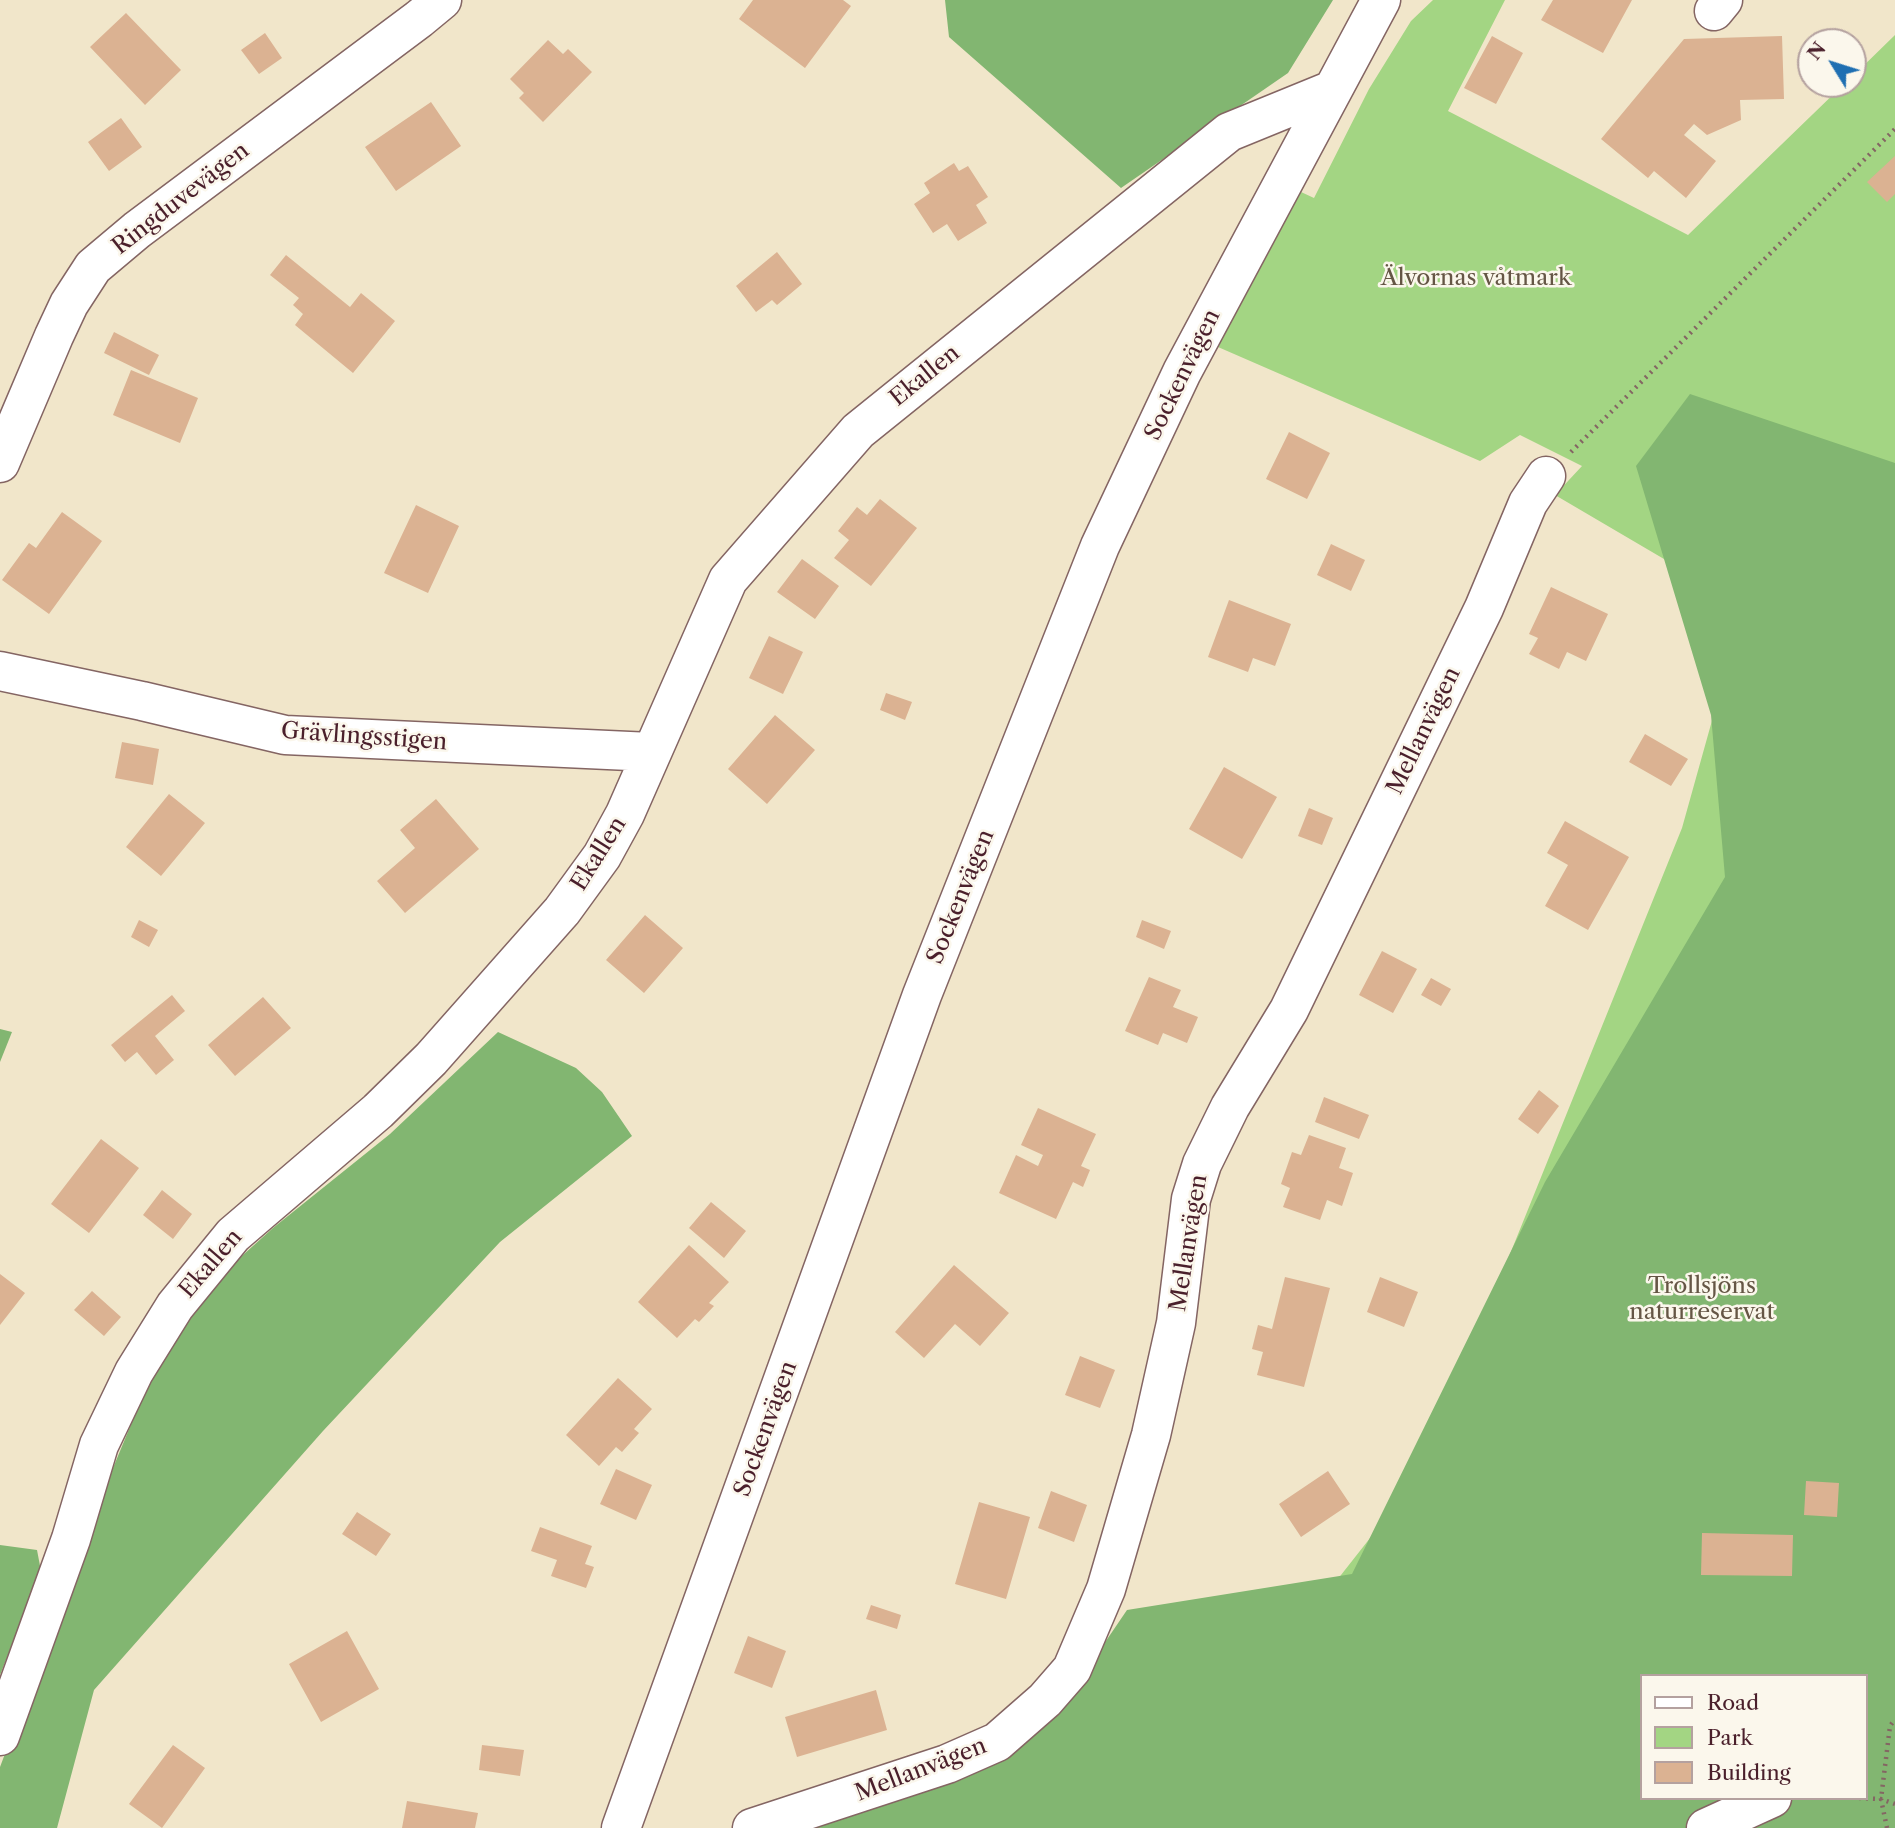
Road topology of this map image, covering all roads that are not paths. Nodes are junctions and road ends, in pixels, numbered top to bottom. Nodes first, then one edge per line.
1 (442, 0) edge
2 (1381, 0) edge
3 (1332, 90) junction
4 (0, 463) edge
5 (1546, 476) road end
6 (0, 671) edge
7 (651, 752) junction
8 (0, 1736) edge
9 (1768, 1800) edge
10 (621, 1828) edge
11 (752, 1828) edge
12 (1706, 1828) edge

1 - 4 street, Ringduvevägen
2 - 3 street, Sockenvägen
3 - 7 street, Ekallen
3 - 10 street, Sockenvägen
5 - 11 street, Mellanvägen
6 - 7 street, Grävlingsstigen
7 - 8 street, Ekallen
9 - 12 street

